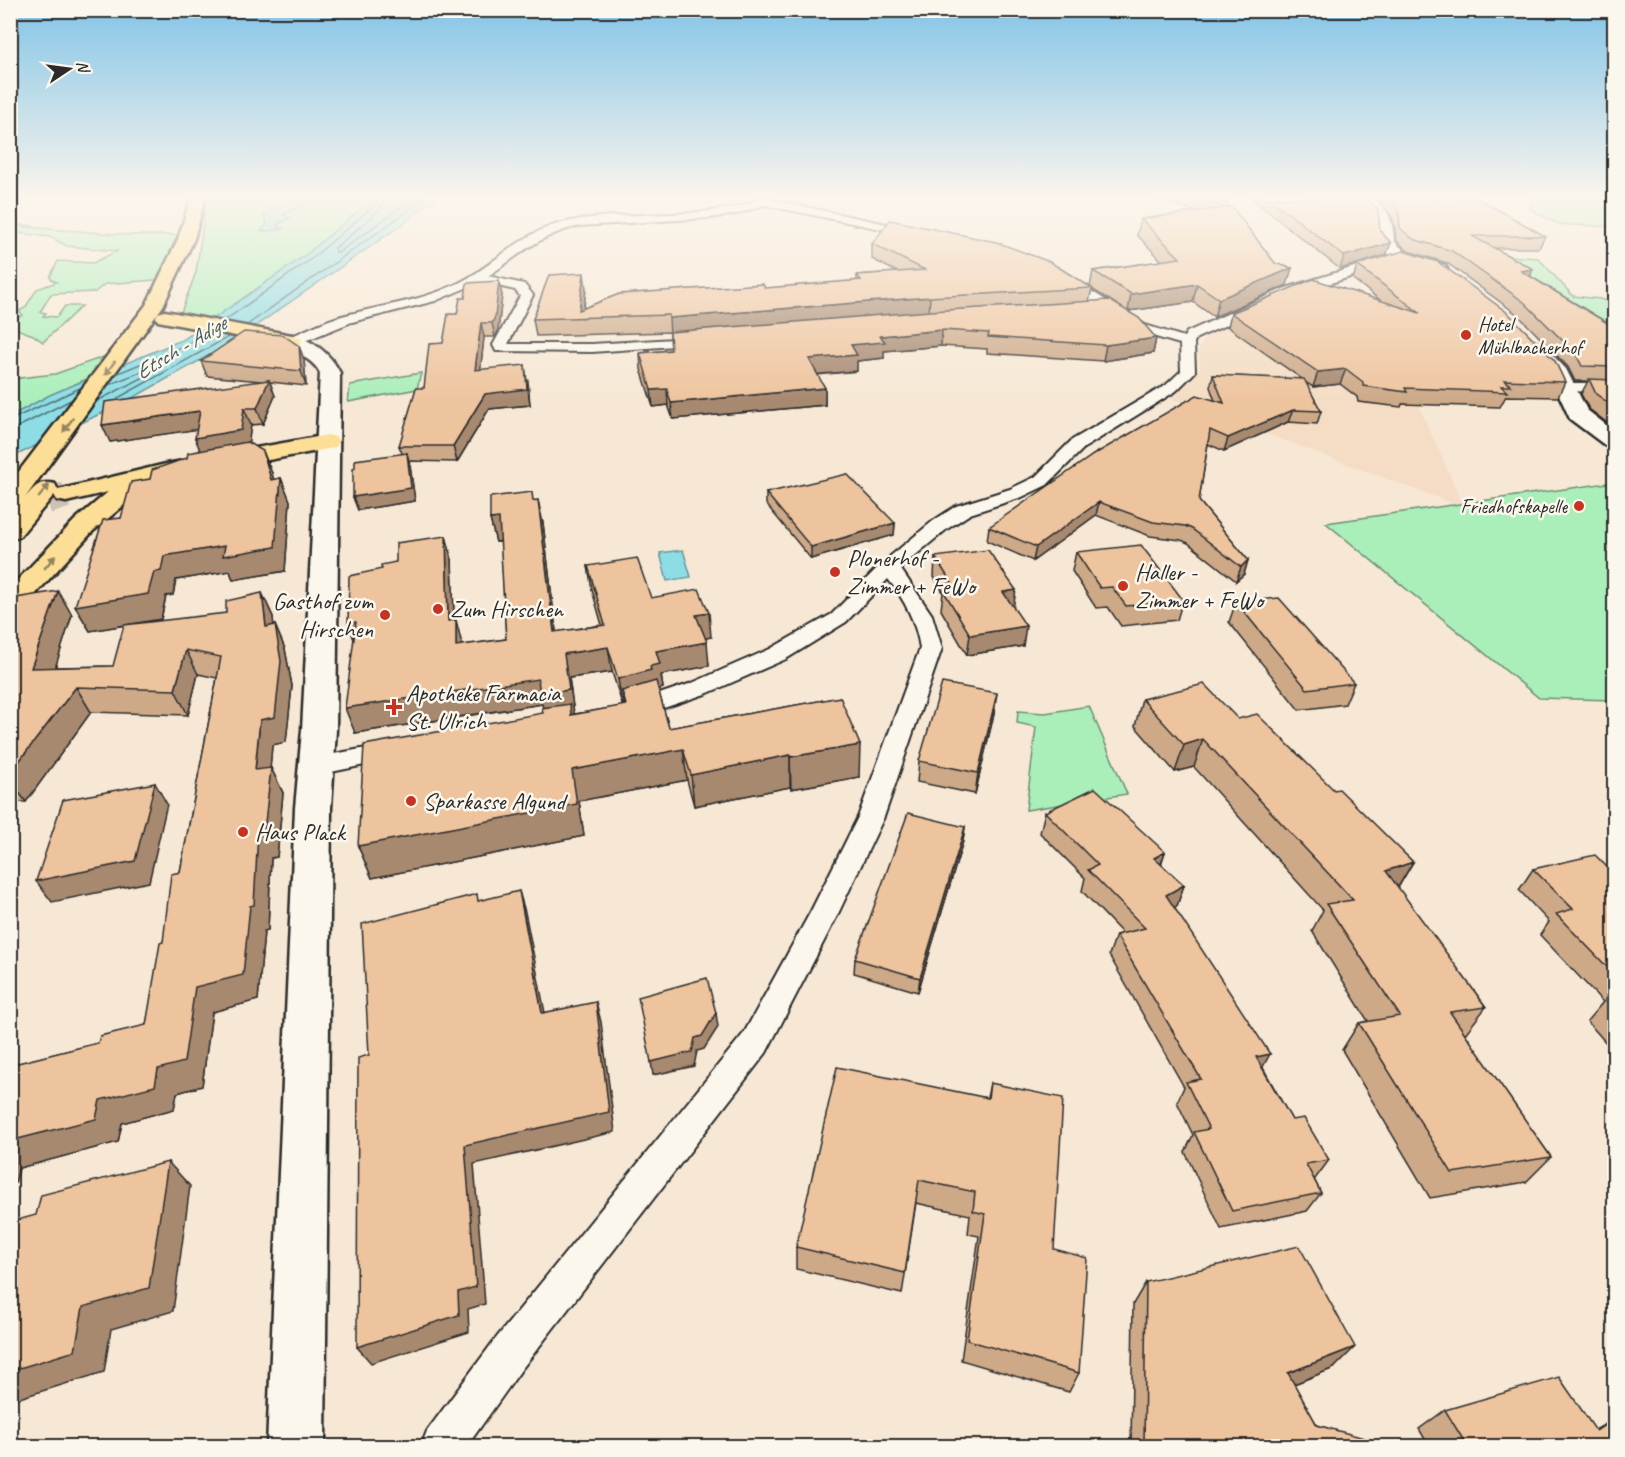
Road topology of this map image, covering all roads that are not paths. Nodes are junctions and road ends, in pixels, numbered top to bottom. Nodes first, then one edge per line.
1 (173, 266) edge
2 (186, 266) edge
3 (495, 266) edge
4 (1372, 266) edge
5 (1434, 266) edge
6 (1053, 273) edge
7 (480, 278) junction
8 (1458, 281) edge
9 (1111, 309) junction
10 (1090, 311) edge
11 (167, 321) junction
12 (1524, 336) edge
13 (283, 338) junction
14 (721, 339) edge
15 (1187, 342) junction
16 (124, 381) dead end
17 (1565, 388) junction
18 (1614, 388) edge
19 (1614, 441) edge
20 (328, 442) junction
21 (76, 449) dead end
22 (166, 471) junction
23 (66, 495) tunnel mouth
24 (10, 501) edge
25 (10, 531) edge
26 (889, 567) junction
27 (10, 605) edge
28 (608, 717) edge
29 (412, 748) edge
30 (317, 766) junction
31 (296, 1446) edge
32 (442, 1446) edge

1 -> 24 main road
2 - 11 main road
3 - 7 street
4 - 15 street
5 - 8 main road
6 - 9 street
7 - 13 street
7 - 14 street
9 - 10 street
9 - 15 street
11 - 13 main road
11 - 16 main road
12 - 17 main road
13 - 20 main road
15 - 26 street
17 - 18 street
17 - 19 main road
20 - 22 main road
20 - 30 main road
25 -> 21 main road
22 - 23 main road
27 -> 22 main road
26 - 28 street
26 - 32 street
29 - 30 street
30 - 31 main road

